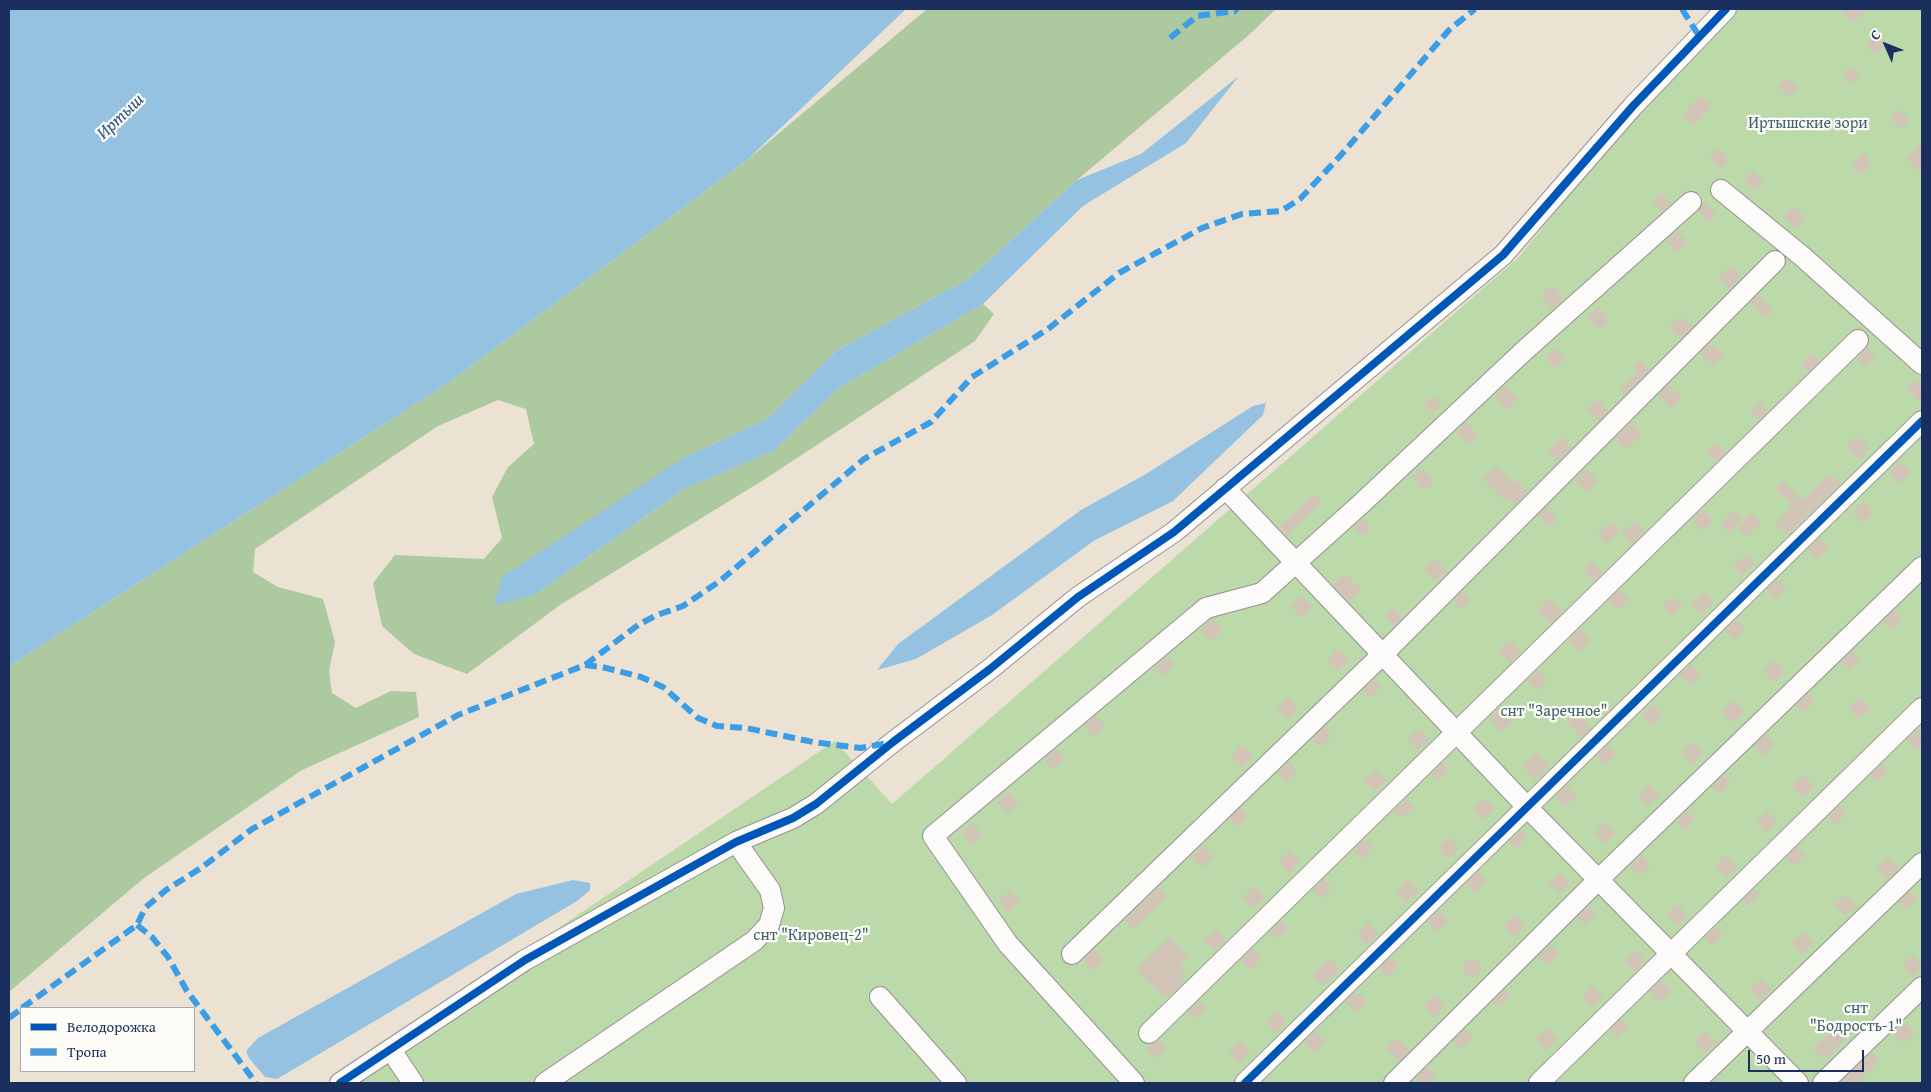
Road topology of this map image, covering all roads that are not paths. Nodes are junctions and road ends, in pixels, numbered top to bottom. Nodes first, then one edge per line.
1 (1726, 9) edge
2 (1721, 190) dead end
3 (1690, 202) dead end
4 (1775, 261) dead end
5 (1858, 340) dead end
6 (1922, 364) edge
7 (1922, 421) edge
8 (1225, 488) junction
9 (1295, 562) junction
10 (1922, 567) edge
11 (1383, 654) junction
12 (1922, 708) edge
13 (1457, 732) junction
14 (1528, 807) junction
15 (736, 842) junction
16 (1922, 863) edge
17 (1599, 879) junction
18 (1671, 953) junction
19 (1072, 954) dead end
20 (1922, 987) edge
21 (880, 996) dead end
22 (1748, 1032) junction
23 (1149, 1033) dead end
24 (391, 1050) junction
25 (340, 1083) edge
26 (413, 1083) edge
27 (545, 1083) edge
28 (956, 1083) edge
29 (1134, 1083) edge
30 (1245, 1083) edge
31 (1394, 1083) edge
32 (1539, 1083) edge
33 (1694, 1083) edge
34 (1798, 1083) edge
35 (1822, 1083) edge

1 - 8 street
2 - 6 street
3 - 9 street
4 - 11 street
5 - 13 street
7 - 14 street
8 - 9 street
8 - 15 street
9 - 11 street
9 - 29 street
10 - 17 street
11 - 13 street
11 - 19 street
12 - 18 street
13 - 14 street
13 - 23 street
14 - 17 street
14 - 30 street
15 - 24 street
15 - 27 street
16 - 22 street
17 - 18 street
17 - 31 street
18 - 22 street
18 - 32 street
20 - 35 street
21 - 28 street
22 - 33 street
22 - 34 street
24 - 25 street
24 - 26 street

